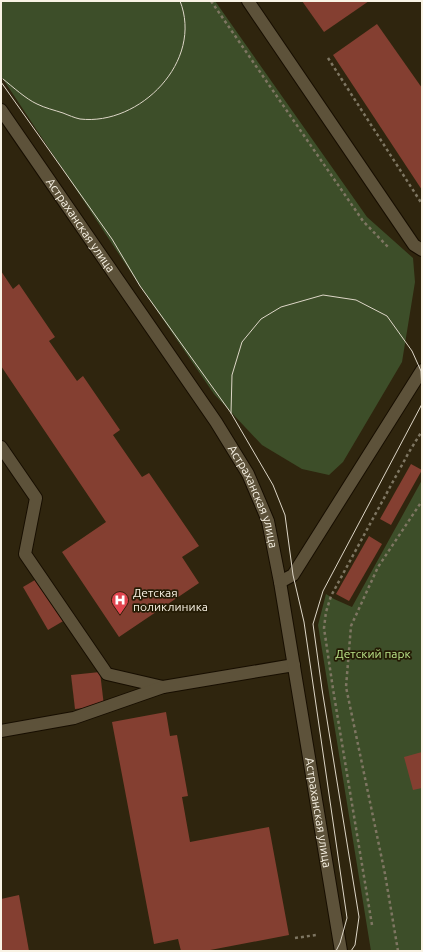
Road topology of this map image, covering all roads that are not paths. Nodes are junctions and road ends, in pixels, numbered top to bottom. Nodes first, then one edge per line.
1 (248, 1) edge
2 (1, 110) edge
3 (418, 248) edge
4 (422, 370) edge
5 (1, 447) edge
6 (280, 582) junction
7 (294, 665) junction
8 (164, 687) junction
9 (1, 731) edge
10 (341, 951) edge

1 - 3 main road
2 - 6 main road, Астраханская улица
4 - 6 main road
5 - 8 main road
6 - 7 main road, Астраханская улица
7 - 8 main road
7 - 10 main road, Астраханская улица
8 - 9 main road

